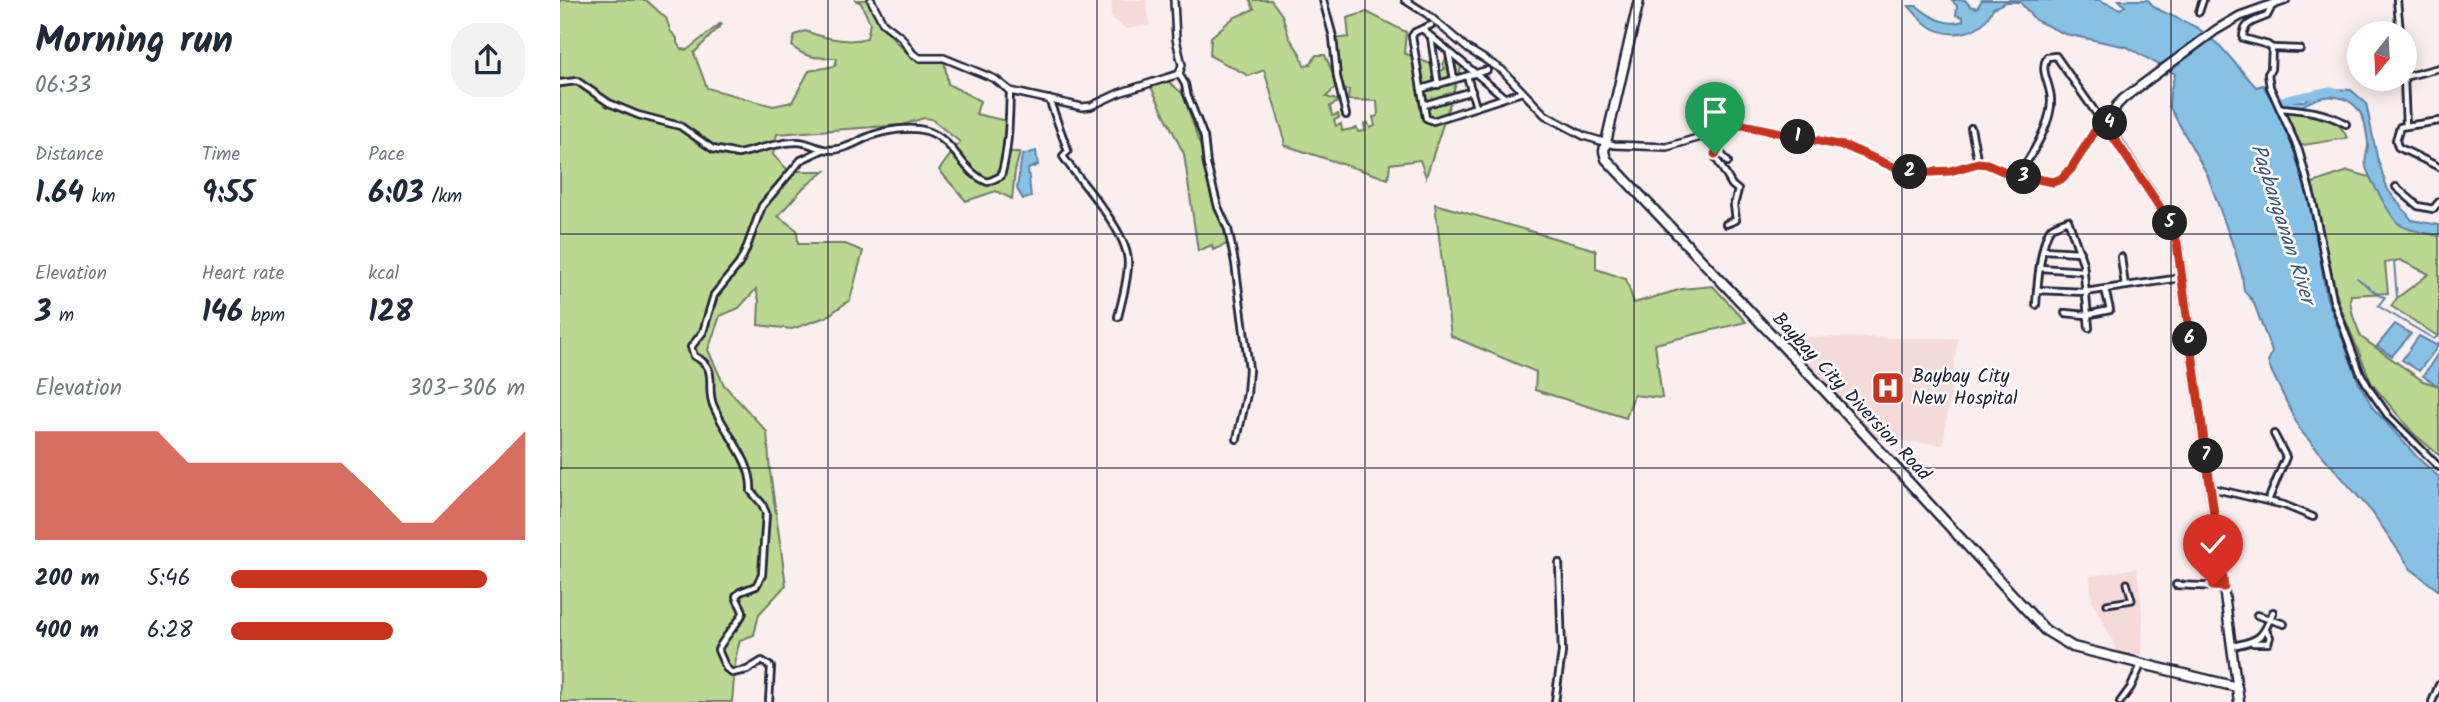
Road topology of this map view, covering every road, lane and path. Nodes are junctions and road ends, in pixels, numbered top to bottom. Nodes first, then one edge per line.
1 (871, 0) edge
2 (1174, 0) edge
3 (1323, 0) edge
4 (1405, 0) edge
5 (1639, 0) edge
6 (2203, 0) edge
7 (2285, 0) edge
8 (2396, 0) edge
9 (2273, 4) junction
10 (2199, 12) dead end
11 (2399, 21) edge
12 (1431, 25) dead end
13 (1422, 29) junction
14 (1430, 35) junction
15 (2272, 48) junction
16 (2300, 49) dead end
17 (1449, 51) junction
18 (2439, 68) edge
19 (1487, 70) dead end
20 (1475, 73) junction
21 (1179, 74) junction
22 (2417, 74) edge
23 (1467, 76) junction
24 (1454, 79) junction
25 (560, 83) edge
26 (1438, 85) junction
27 (1421, 89) junction
28 (1010, 91) junction
29 (1472, 91) junction
30 (2405, 91) edge
31 (1522, 92) junction
32 (1048, 98) junction
33 (1504, 98) junction
34 (1424, 106) junction
35 (1476, 107) junction
36 (2280, 107) junction
37 (1346, 115) dead end
38 (2439, 121) edge
39 (2106, 122) junction
40 (2346, 124) dead end
41 (2406, 126) junction
42 (1971, 128) dead end
43 (1706, 136) junction
44 (1606, 144) junction
45 (822, 150) junction
46 (1718, 150) junction
47 (1728, 162) dead end
48 (1978, 163) junction
49 (2439, 167) edge
50 (2017, 175) junction
51 (2396, 187) dead end
52 (2439, 202) edge
53 (1726, 223) dead end
54 (2043, 250) junction
55 (2080, 252) junction
56 (2121, 257) dead end
57 (2040, 268) junction
58 (2084, 271) junction
59 (2182, 278) junction
60 (2125, 286) junction
61 (2105, 289) junction
62 (2037, 290) junction
63 (2085, 292) junction
64 (2036, 305) dead end
65 (2065, 313) dead end
66 (2086, 315) junction
67 (1118, 317) dead end
68 (2089, 328) dead end
69 (2274, 434) dead end
70 (1237, 439) dead end
71 (2439, 467) edge
72 (2210, 488) junction
73 (2268, 501) junction
74 (2313, 517) dead end
75 (1559, 564) dead end
76 (2127, 583) dead end
77 (2176, 586) dead end
78 (2224, 587) junction
79 (2107, 604) dead end
80 (2273, 612) dead end
81 (2257, 615) dead end
82 (2270, 619) junction
83 (2284, 624) dead end
84 (2266, 630) junction
85 (2252, 642) junction
86 (2232, 646) junction
87 (2142, 664) junction
88 (2439, 685) edge
89 (2237, 687) junction
90 (769, 702) edge
91 (1555, 702) edge
92 (2120, 702) edge
93 (2239, 702) edge
94 (2432, 702) edge

1 - 28 street
2 - 21 street
3 - 37 street
4 - 31 street
5 - 44 highway
6 - 10 street
7 - 9 main road
8 - 11 street
9 - 15 street
9 - 39 main road
12 - 13 street
13 - 14 street
13 - 27 street
14 - 17 street
14 - 26 street
15 - 16 street
15 - 36 street
17 - 20 street
17 - 24 street
18 - 22 street
19 - 20 street
20 - 23 street
20 - 33 street
21 - 32 street
21 - 70 street
23 - 24 street
23 - 29 street
24 - 26 street
25 - 45 street
26 - 27 street
27 - 34 street
28 - 32 street
28 - 45 street
29 - 34 street
29 - 35 street
30 - 41 street
31 - 33 street
31 - 44 street
32 - 67 street
33 - 35 street
34 - 35 street
36 - 40 street
36 - 71 street
38 - 41 street
39 - 50 street
39 - 50 street
39 - 59 main road
41 - 49 street
42 - 48 street
43 - 44 street
43 - 46 street
43 - 48 street
44 - 87 highway, Baybay City Diversion Road
45 - 90 street
46 - 47 street
46 - 53 street
48 - 50 street
51 - 52 street
54 - 55 street
54 - 55 street
54 - 57 street
55 - 58 street
56 - 60 street
57 - 58 street
57 - 62 street
58 - 63 street
59 - 60 street
59 - 72 main road
60 - 61 street
61 - 63 street
61 - 66 street
62 - 63 street
62 - 64 street
63 - 66 street
65 - 66 street
66 - 68 street
69 - 73 street
72 - 73 street
72 - 78 main road
73 - 74 street
75 - 91 street
76 - 79 street
77 - 78 street
78 - 86 main road
80 - 82 street
81 - 82 street
82 - 83 street
82 - 84 street
84 - 85 street
84 - 85 street
85 - 86 street
86 - 89 main road
87 - 89 highway, Baybay City Diversion Road
87 - 92 street
88 - 94 street
89 - 93 highway

